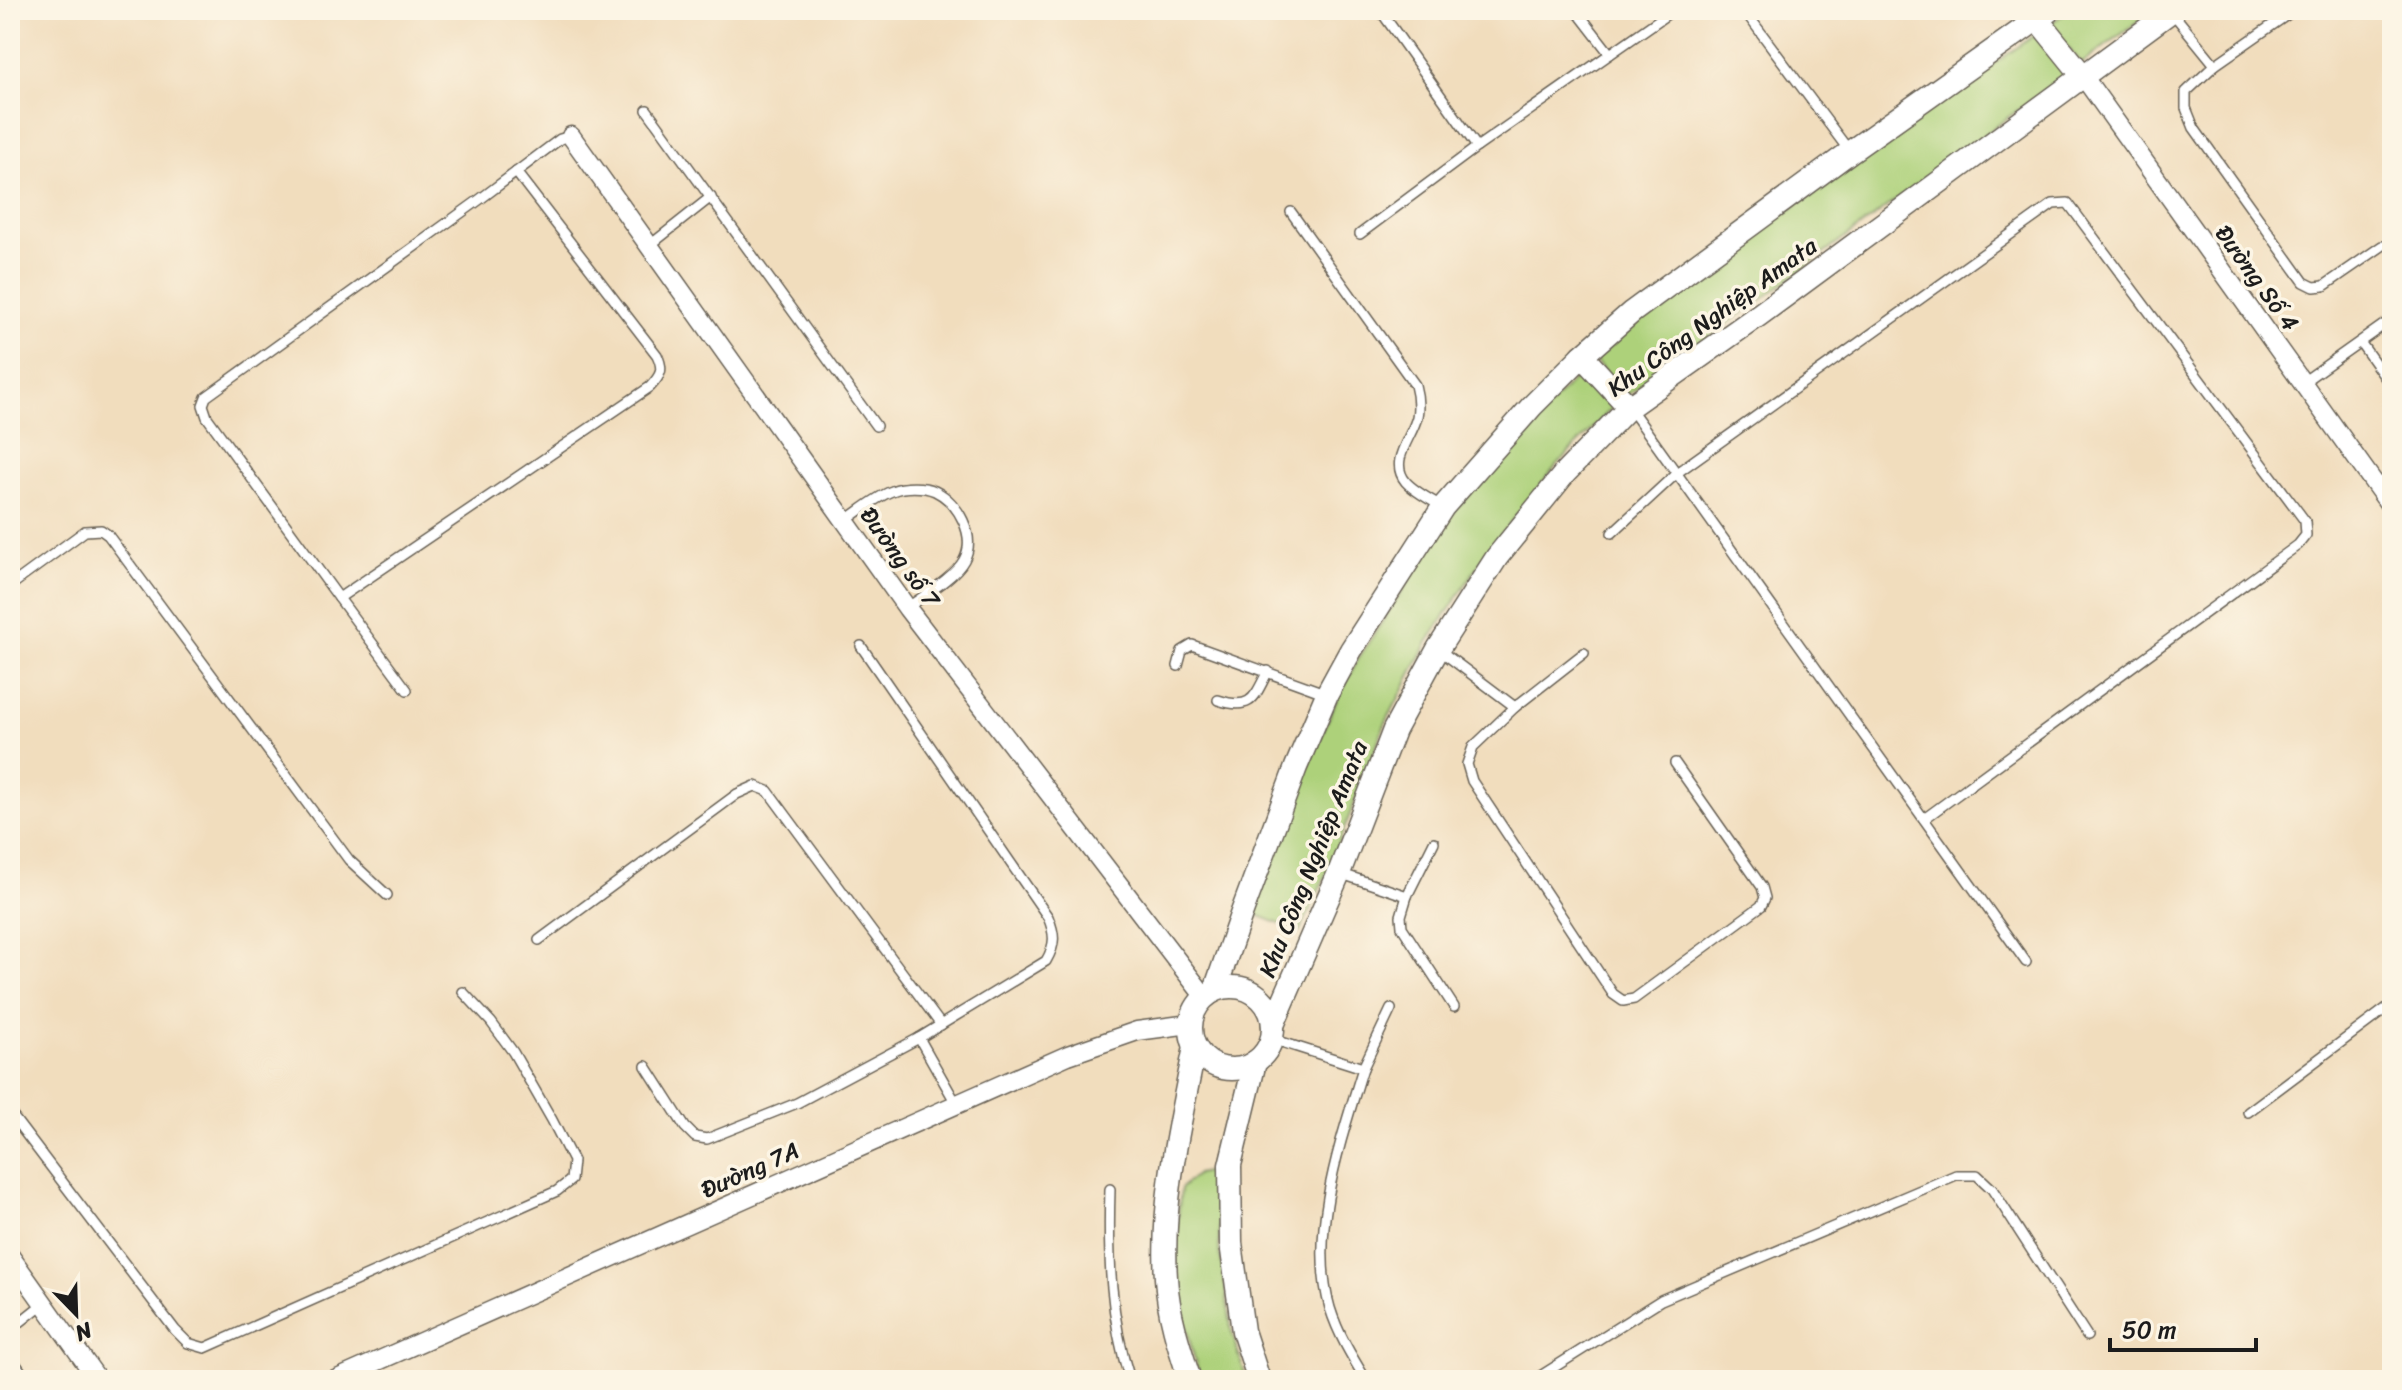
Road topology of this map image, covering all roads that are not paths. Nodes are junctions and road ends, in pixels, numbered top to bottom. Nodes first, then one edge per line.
1 (1380, 10) edge
2 (1576, 10) edge
3 (1673, 10) edge
4 (1744, 10) edge
5 (2172, 10) edge
6 (2294, 10) edge
7 (2044, 14) edge
8 (1610, 54) junction
9 (2215, 65) junction
10 (2083, 76) junction
11 (647, 110) dead end
12 (571, 136) joint
13 (1477, 147) junction
14 (1850, 152) junction
15 (516, 172) junction
16 (711, 197) junction
17 (1291, 212) dead end
18 (1360, 234) dead end
19 (649, 246) junction
20 (2382, 246) dead end
21 (2392, 319) edge
22 (2360, 342) junction
23 (1582, 356) junction
24 (2303, 382) junction
25 (2392, 387) edge
26 (1629, 407) junction
27 (876, 426) dead end
28 (1678, 472) junction
29 (1443, 507) junction
30 (2392, 508) edge
31 (845, 521) junction
32 (1612, 533) dead end
33 (10, 586) edge
34 (339, 598) junction
35 (907, 608) junction
36 (861, 646) dead end
37 (1438, 649) junction
38 (1584, 653) dead end
39 (1178, 666) dead end
40 (1268, 671) junction
41 (407, 690) dead end
42 (1327, 694) junction
43 (1218, 700) dead end
44 (1515, 707) junction
45 (1675, 763) dead end
46 (1924, 819) junction
47 (1434, 842) dead end
48 (1339, 873) junction
49 (387, 895) dead end
50 (1407, 896) junction
51 (539, 940) dead end
52 (2026, 962) dead end
53 (463, 992) dead end
54 (1210, 993) junction
55 (2392, 1004) edge
56 (1454, 1007) dead end
57 (1391, 1009) dead end
58 (1190, 1024) junction
59 (941, 1025) junction
60 (1272, 1032) junction
61 (919, 1038) junction
62 (1195, 1047) junction
63 (1255, 1062) junction
64 (646, 1066) dead end
65 (1363, 1068) junction
66 (957, 1105) junction
67 (2248, 1112) dead end
68 (10, 1113) edge
69 (1110, 1189) dead end
70 (10, 1256) edge
71 (44, 1303) junction
72 (10, 1330) edge
73 (2087, 1336) dead end
74 (10, 1356) edge
75 (27, 1380) edge
76 (98, 1380) edge
77 (335, 1380) edge
78 (1130, 1380) edge
79 (1190, 1380) edge
80 (1259, 1380) edge
81 (1366, 1380) edge
82 (1534, 1380) edge

1 - 13 lane
2 - 8 lane
3 - 8 lane
4 - 14 lane
5 - 9 lane
5 - 10 street, Khu Công Nghiệp Amata
6 - 9 lane
7 - 10 street
7 - 14 street, Khu Công Nghiệp Amata
8 - 13 lane
9 - 20 lane
10 - 24 street, Đường Số 4
10 - 26 street, Khu Công Nghiệp Amata
11 - 16 lane
12 - 15 lane
12 - 19 street, Đường số 7
13 - 18 lane
14 - 23 street, Khu Công Nghiệp Amata
15 - 34 lane
15 - 34 lane
16 - 19 lane
16 - 27 lane
17 - 29 lane
19 - 31 street, Đường số 7
21 - 22 lane
22 - 24 lane
22 - 25 lane
23 - 26 street
23 - 29 street, Khu Công Nghiệp Amata
24 - 30 street, Đường Số 4
26 - 28 lane
26 - 37 street, Khu Công Nghiệp Amata
28 - 32 lane
28 - 46 lane
28 - 46 lane
29 - 42 street, Khu Công Nghiệp Amata
31 - 35 street, Đường số 7
31 - 35 lane
33 - 49 lane
34 - 41 lane
35 - 54 street, Đường số 7
36 - 59 lane
37 - 44 lane
37 - 48 street, Khu Công Nghiệp Amata
38 - 44 lane
39 - 40 lane
40 - 42 lane
40 - 43 lane
42 - 54 street, Khu Công Nghiệp Amata
44 - 45 lane
46 - 52 lane
47 - 50 lane
48 - 50 lane
48 - 60 street, Khu Công Nghiệp Amata
50 - 56 lane
51 - 59 lane
53 - 68 lane
54 - 58 street
54 - 60 street
55 - 67 lane
57 - 65 lane
58 - 62 street
58 - 66 street, Đường 7A
59 - 61 lane
60 - 63 street
60 - 65 lane
61 - 64 lane
61 - 66 lane
62 - 63 street
62 - 79 street
63 - 80 street
65 - 81 lane
66 - 77 street, Đường 7A
69 - 78 lane
70 - 71 street
71 - 72 lane
71 - 76 street
73 - 82 lane
74 - 75 lane

